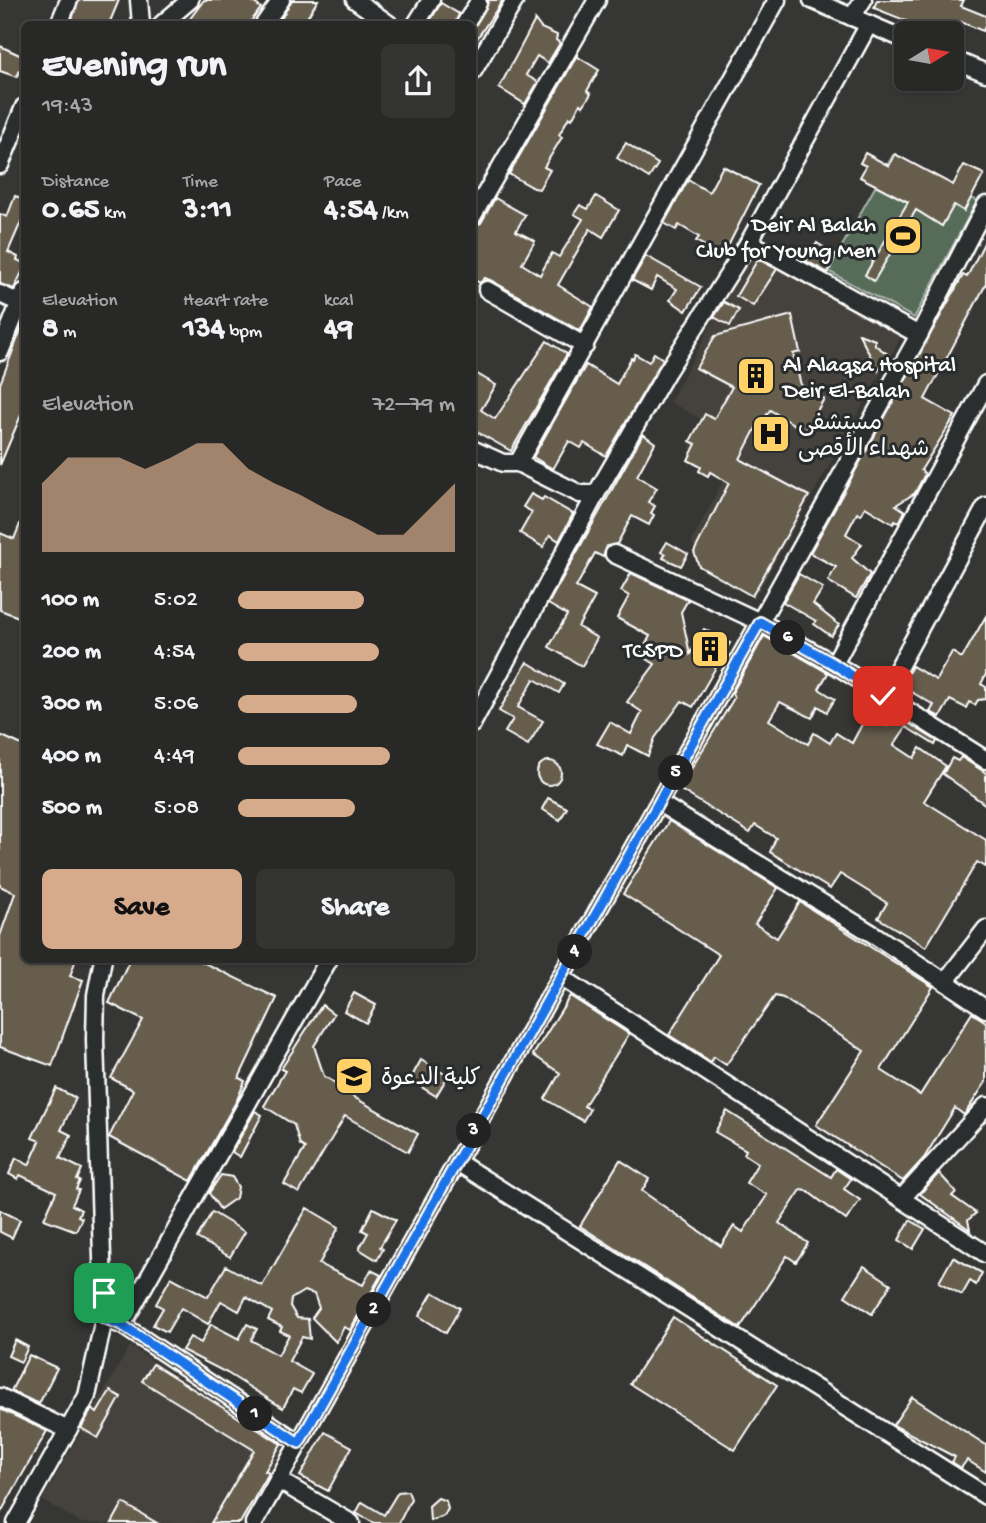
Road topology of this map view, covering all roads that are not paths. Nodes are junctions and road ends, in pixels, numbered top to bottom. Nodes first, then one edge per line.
1 (69, 0) edge
2 (139, 0) edge
3 (190, 0) edge
4 (281, 0) edge
5 (355, 0) edge
6 (431, 0) edge
7 (515, 0) edge
8 (597, 0) edge
9 (777, 0) edge
10 (812, 0) edge
11 (863, 0) edge
12 (478, 4) dead end
13 (852, 17) junction
14 (60, 21) edge
15 (141, 21) edge
16 (166, 21) edge
17 (266, 21) edge
18 (385, 21) edge
19 (418, 21) edge
20 (467, 21) edge
21 (869, 24) junction
22 (894, 35) edge
23 (964, 64) edge
24 (476, 66) edge
25 (986, 74) edge
26 (21, 114) edge
27 (0, 165) edge
28 (986, 205) edge
29 (476, 210) edge
30 (749, 242) junction
31 (488, 290) dead end
32 (0, 294) edge
33 (21, 297) edge
34 (21, 300) edge
35 (919, 335) junction
36 (585, 346) junction
37 (0, 352) edge
38 (986, 384) edge
39 (476, 451) edge
40 (518, 463) junction
41 (596, 494) junction
42 (986, 506) edge
43 (614, 554) dead end
44 (760, 622) junction
45 (834, 664) junction
46 (883, 696) junction
47 (476, 717) edge
48 (986, 760) edge
49 (659, 803) junction
50 (986, 929) edge
51 (102, 963) edge
52 (327, 963) edge
53 (561, 977) junction
54 (944, 982) junction
55 (986, 1009) edge
56 (986, 1106) edge
57 (457, 1162) junction
58 (902, 1198) junction
59 (986, 1254) edge
60 (104, 1318) junction
61 (122, 1325) junction
62 (0, 1397) edge
63 (68, 1430) junction
64 (299, 1443) junction
65 (278, 1480) junction
66 (986, 1496) edge
67 (16, 1523) edge
68 (254, 1523) edge
69 (351, 1523) edge

1 - 14 street
2 - 15 street
3 - 16 street
4 - 17 street
5 - 18 street
6 - 19 street
7 - 24 street
8 - 29 street
9 - 36 street
10 - 13 street
11 - 13 street
12 - 20 street
13 - 21 street
21 - 22 street
21 - 30 street
23 - 25 street
26 - 27 street
28 - 35 street
30 - 35 street
30 - 41 street
31 - 36 street
32 - 33 street
34 - 37 street
35 - 44 street
36 - 40 street
38 - 45 street
39 - 40 street
40 - 41 street
41 - 47 street
42 - 46 street
43 - 44 street
44 - 45 street
44 - 49 street
45 - 46 street
46 - 48 street
49 - 53 street
49 - 54 street
50 - 54 street
51 - 60 street
52 - 61 street
53 - 57 street
53 - 58 street
54 - 55 street
56 - 58 street
57 - 64 street
57 - 66 street
58 - 59 street
60 - 61 street
60 - 63 street
61 - 64 street
62 - 63 street
63 - 67 street
64 - 65 street
65 - 68 street
65 - 69 street

